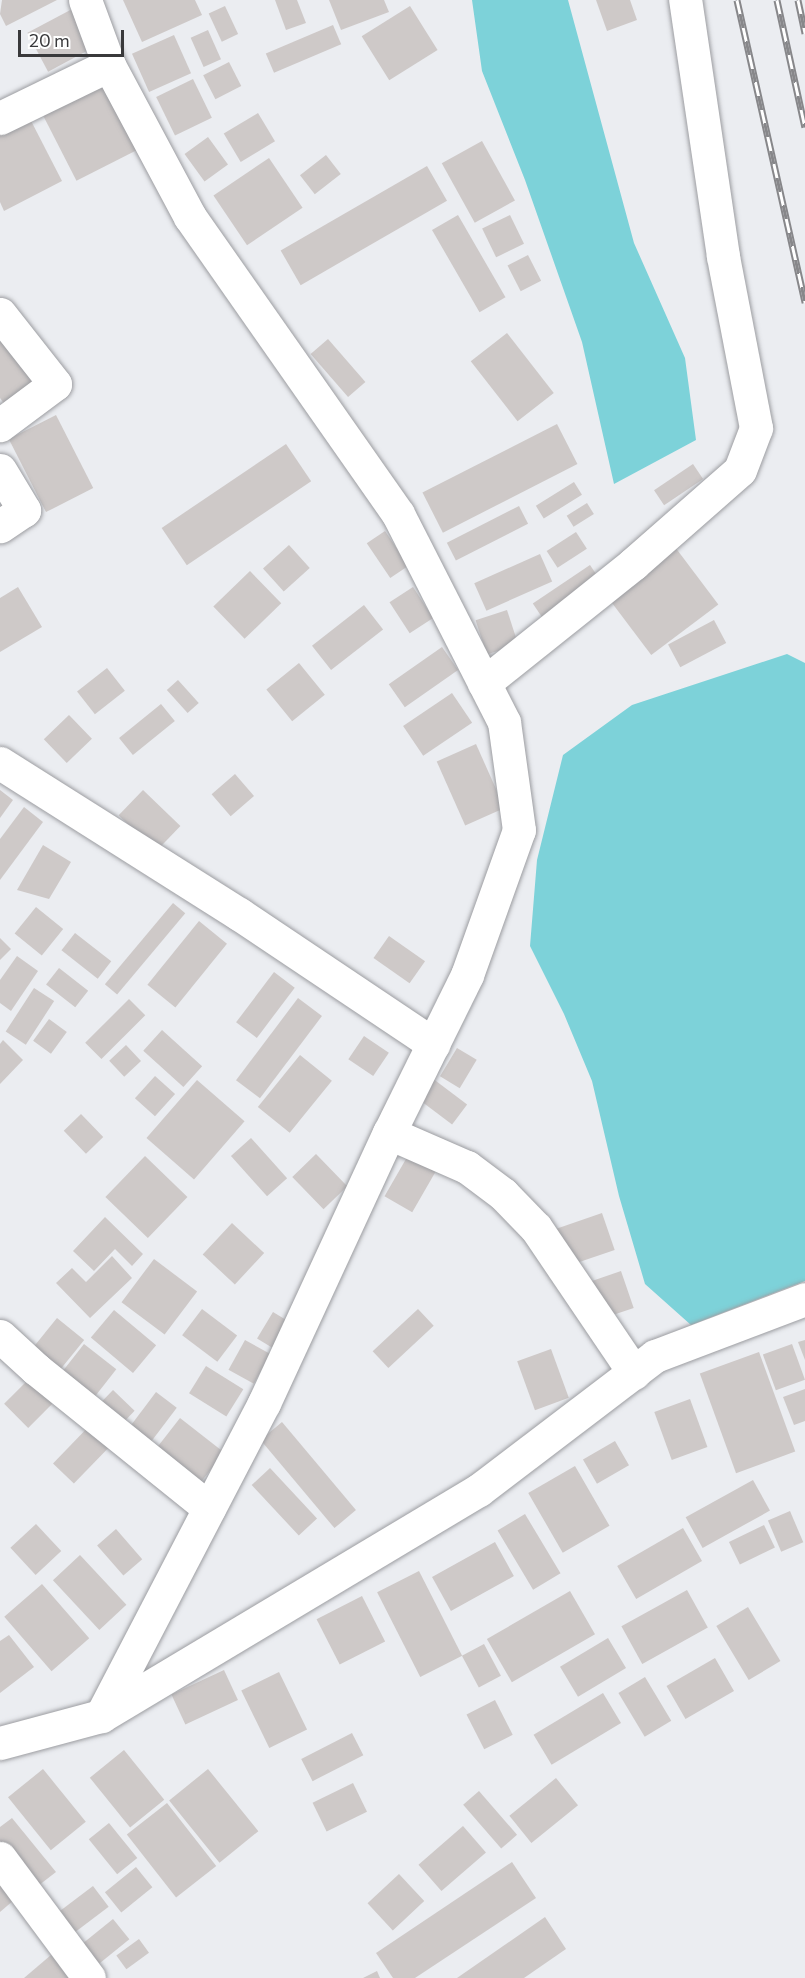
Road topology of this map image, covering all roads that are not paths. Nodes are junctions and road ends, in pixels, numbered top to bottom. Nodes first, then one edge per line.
1 (85, 0) edge
2 (685, 0) edge
3 (109, 65) junction
4 (0, 118) edge
5 (0, 314) edge
6 (0, 425) edge
7 (0, 470) edge
8 (0, 526) edge
9 (484, 683) junction
10 (0, 763) edge
11 (433, 1044) junction
12 (389, 1132) junction
13 (805, 1299) edge
14 (0, 1336) edge
15 (634, 1373) junction
16 (209, 1508) junction
17 (101, 1716) junction
18 (0, 1743) edge
19 (0, 1858) edge
20 (89, 1978) edge

1 - 3 street
2 - 9 street
3 - 4 street
3 - 9 street
5 - 6 street
7 - 8 street
9 - 11 street
10 - 11 street
11 - 12 street
12 - 15 street
12 - 16 street
13 - 15 street
14 - 16 street
15 - 17 street
16 - 17 street
17 - 18 street
19 - 20 street

